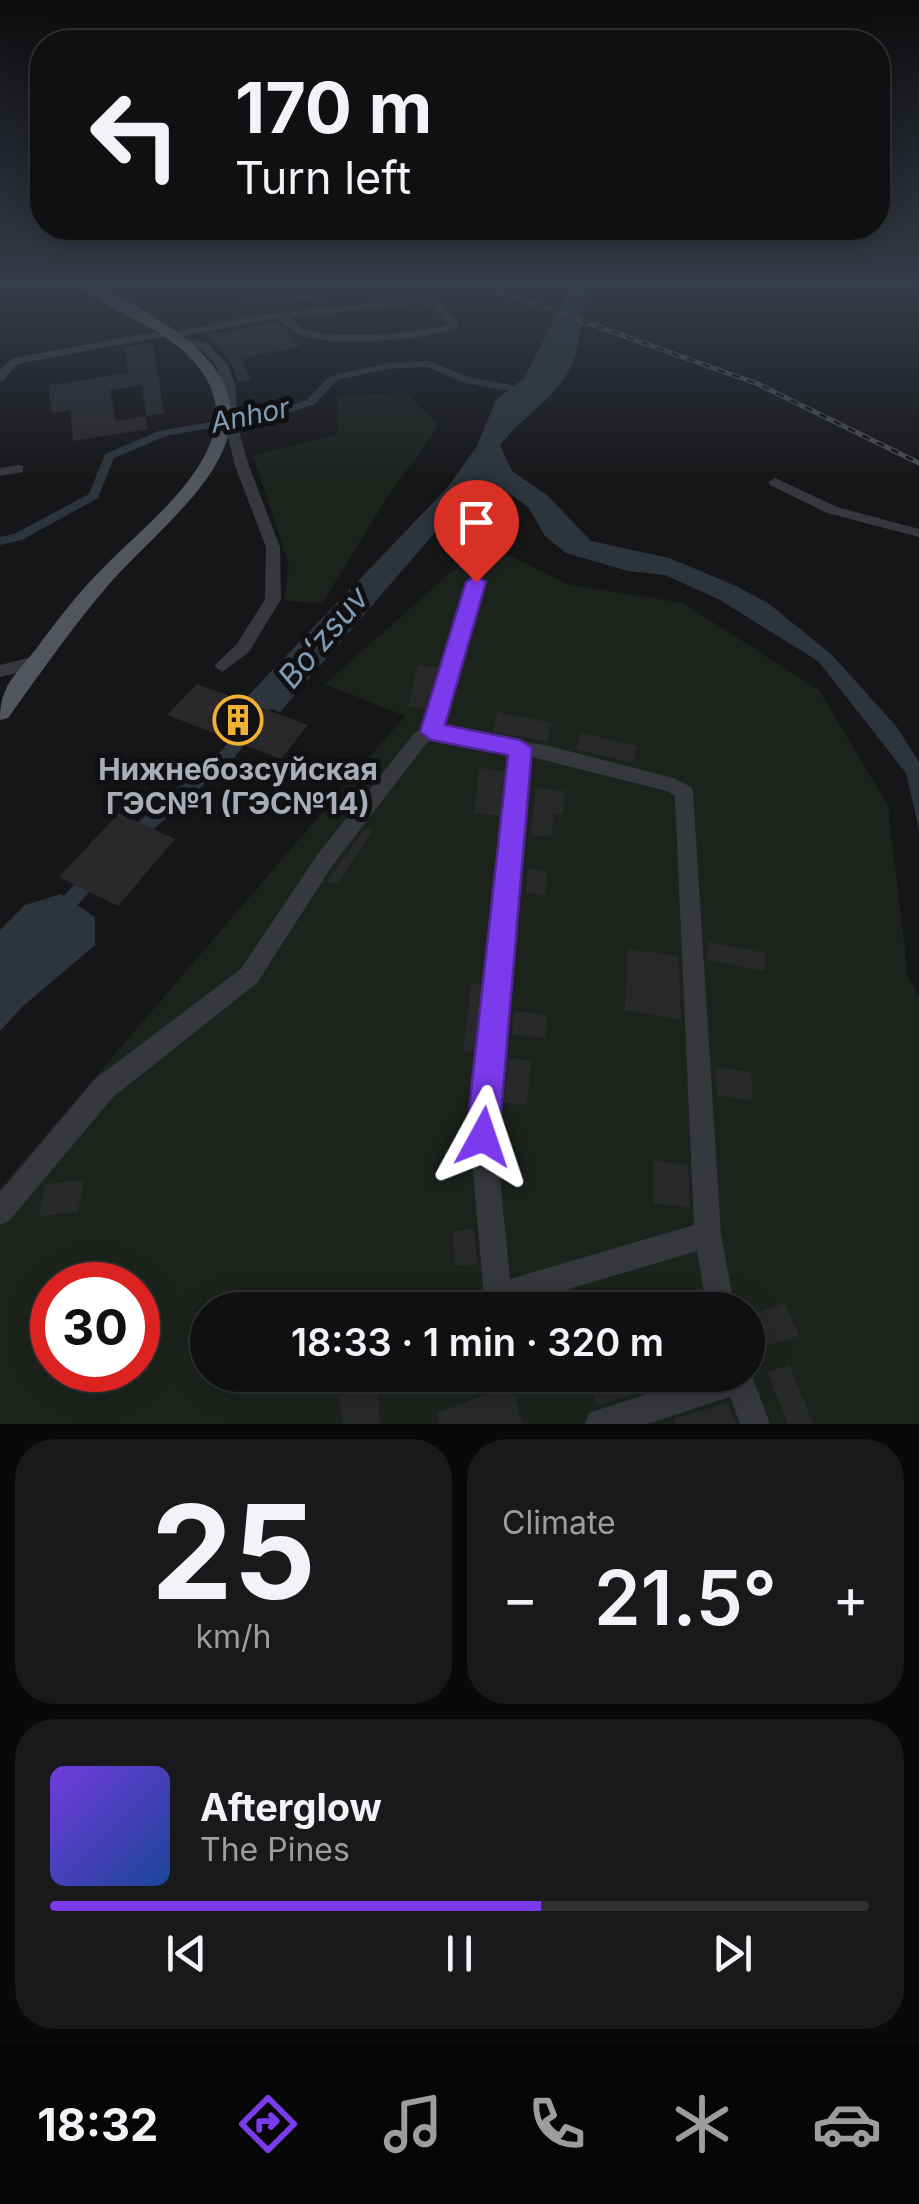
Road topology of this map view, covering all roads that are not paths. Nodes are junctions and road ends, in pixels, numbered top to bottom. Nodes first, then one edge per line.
1 (86, 349) edge
2 (185, 349) edge
3 (0, 378) edge
4 (226, 434) junction
5 (18, 468) dead end
6 (0, 472) edge
7 (775, 482) dead end
8 (919, 533) edge
9 (476, 582) dead end
10 (37, 662) junction
11 (222, 666) dead end
12 (0, 671) edge
13 (0, 712) edge
14 (431, 732) junction
15 (520, 748) junction
16 (0, 1212) edge
17 (708, 1234) junction
18 (718, 1292) edge
19 (694, 1392) edge
20 (743, 1392) edge
21 (600, 1424) edge
22 (755, 1424) edge

1 - 3 street
2 - 4 main road
4 - 10 main road
4 - 11 street
5 - 6 street
7 - 8 street
9 - 14 street
10 - 12 street
10 - 13 main road
14 - 15 street
14 - 16 street
15 - 17 street
15 - 17 street
17 - 18 street
19 - 21 street
20 - 22 street

